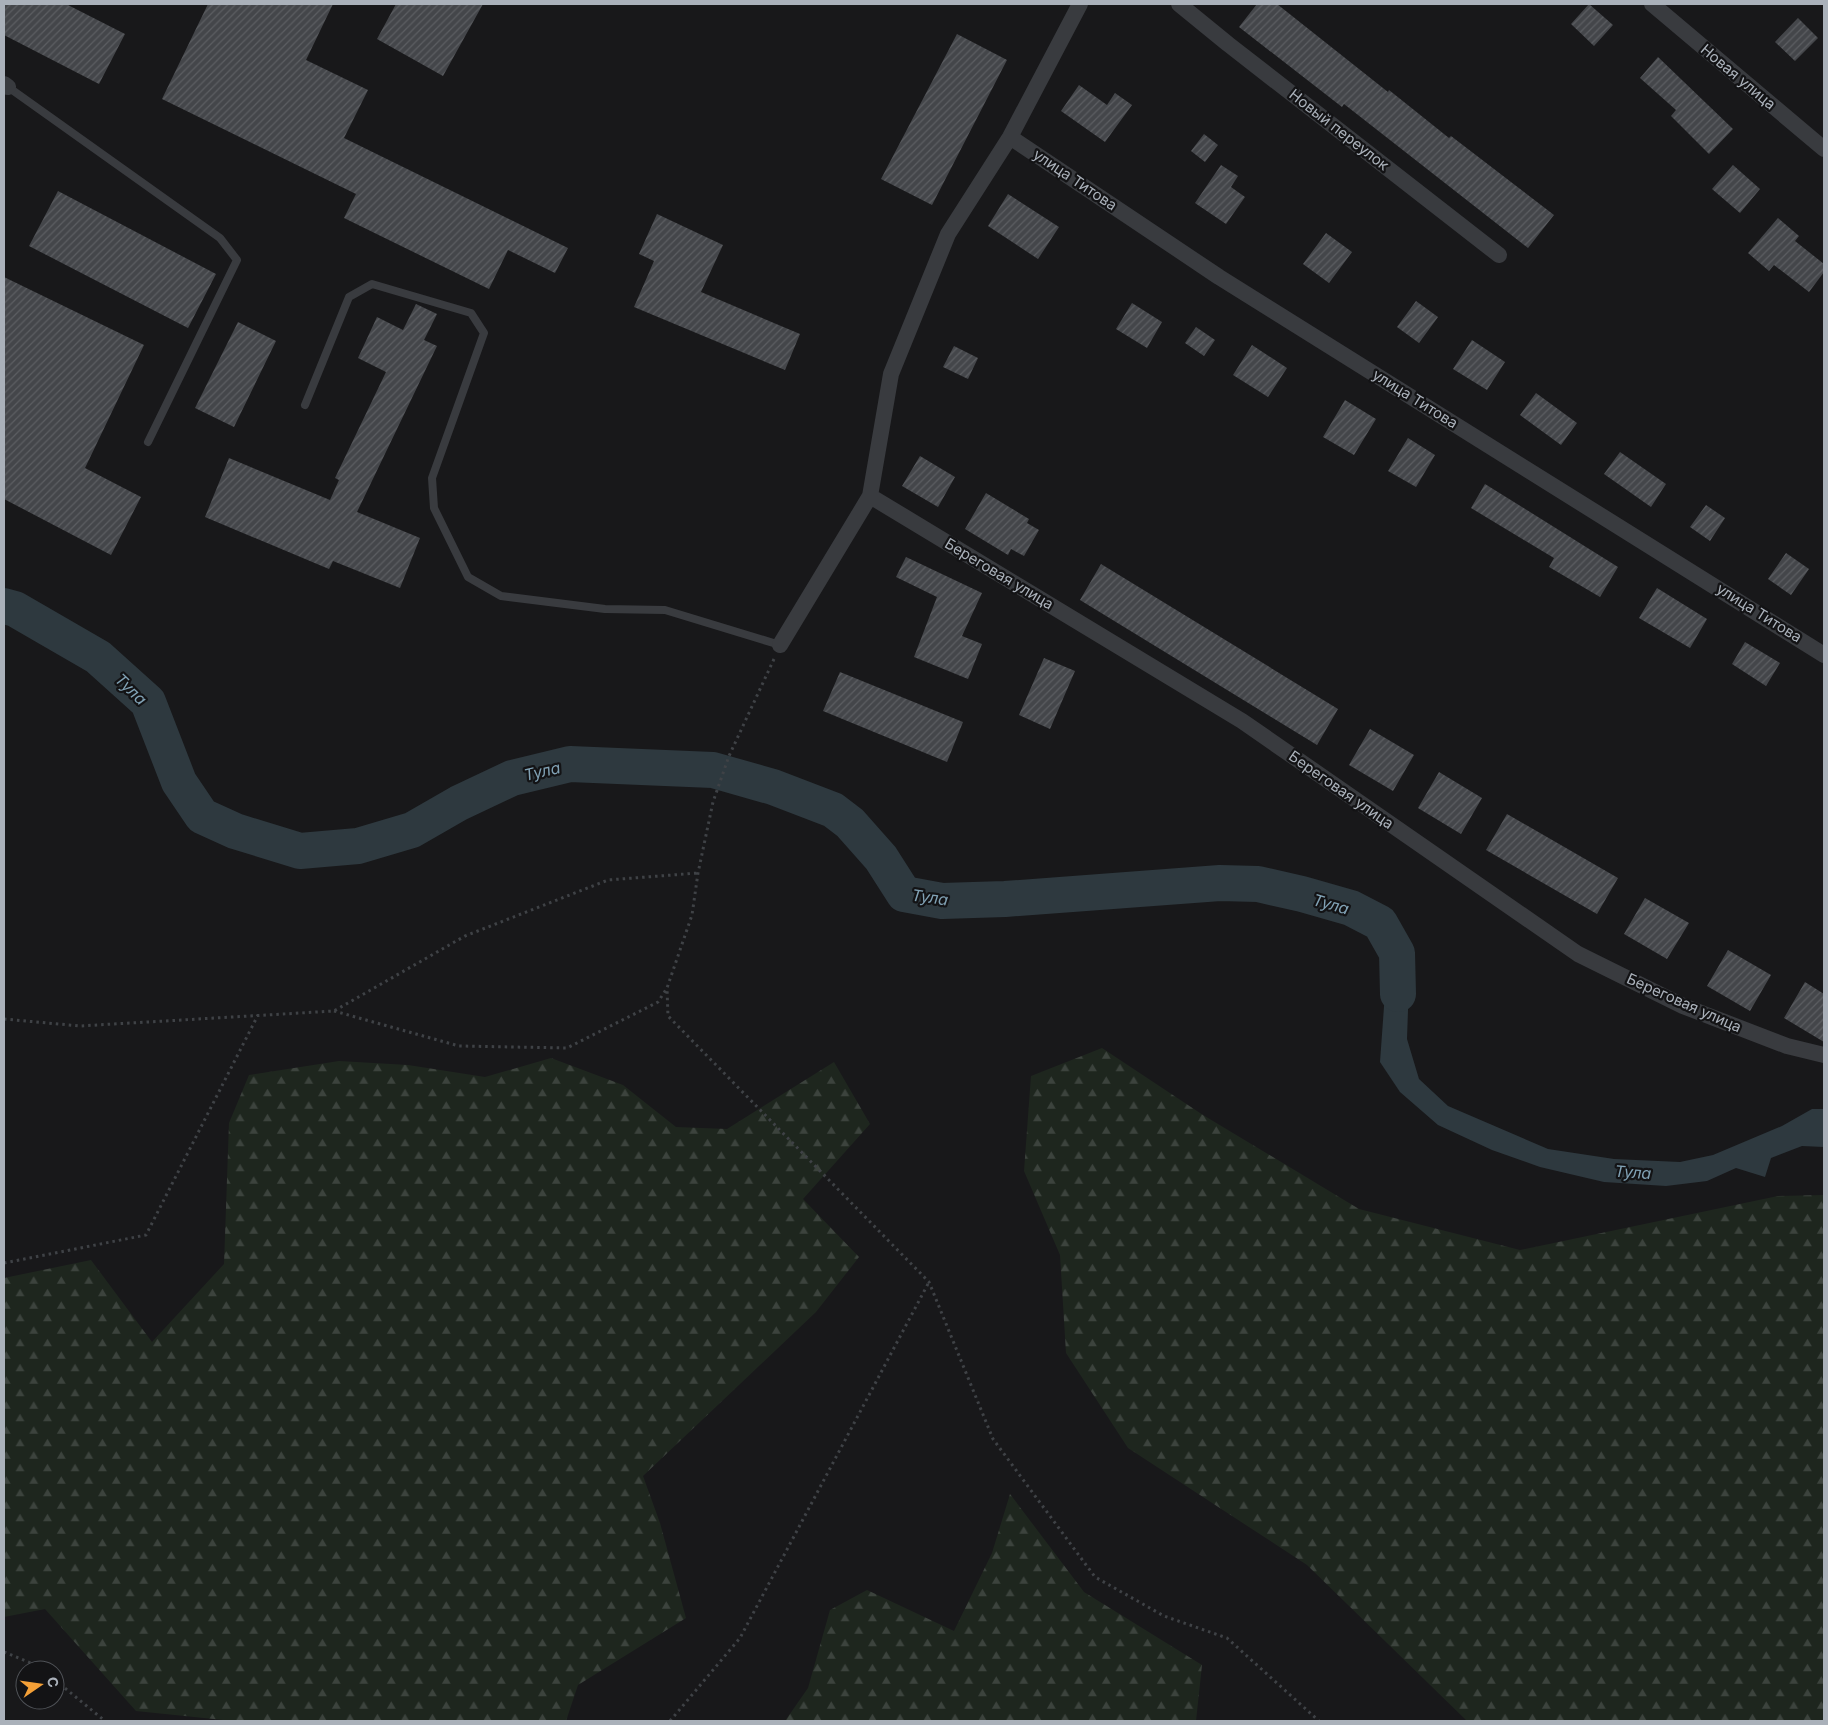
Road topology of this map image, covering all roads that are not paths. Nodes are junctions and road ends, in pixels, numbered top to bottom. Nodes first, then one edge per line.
1 (1080, 4) edge
2 (1179, 4) edge
3 (1652, 4) edge
4 (6, 85) edge
5 (1010, 137) junction
6 (1824, 150) edge
7 (1499, 255) dead end
8 (304, 405) dead end
9 (148, 442) dead end
10 (870, 496) junction
11 (780, 645) joint
12 (1824, 655) edge
13 (1824, 1054) edge

1 - 5 street
2 - 7 street, Новый переулок
3 - 6 street, Новая улица
4 - 9 lane
5 - 10 street
5 - 12 street, улица Титова
8 - 11 lane
10 - 11 street
10 - 13 street, Береговая улица

